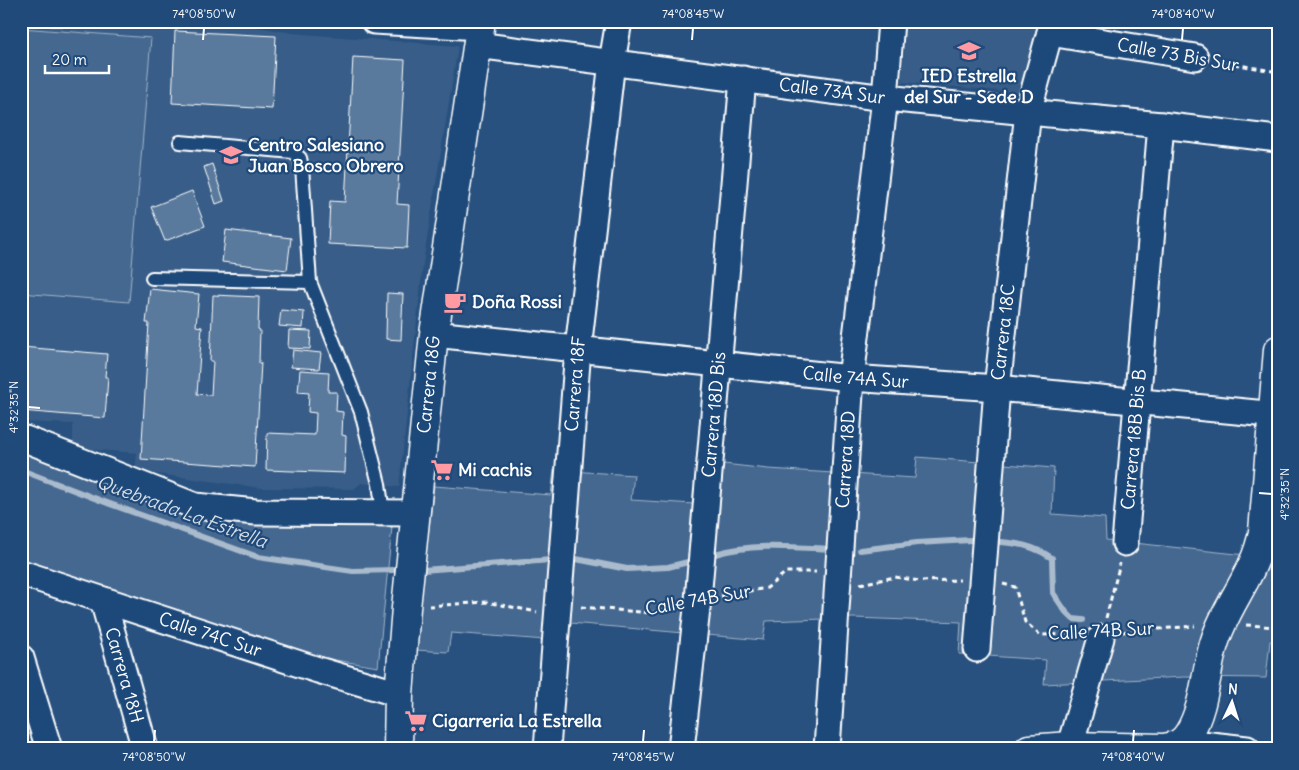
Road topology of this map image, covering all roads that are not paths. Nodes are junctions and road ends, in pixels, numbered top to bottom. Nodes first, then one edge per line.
1 (374, 21) edge
2 (619, 21) edge
3 (891, 21) edge
4 (1051, 27) edge
5 (479, 31) edge
6 (1195, 57) road end
7 (612, 62) junction
8 (743, 80) junction
9 (885, 98) junction
10 (1028, 112) junction
11 (1160, 125) junction
12 (1278, 140) edge
13 (180, 142) dead end
14 (152, 278) dead end
15 (310, 282) junction
16 (434, 334) junction
17 (578, 349) junction
18 (1278, 350) edge
19 (718, 363) junction
20 (851, 378) junction
21 (997, 388) junction
22 (1136, 401) junction
23 (1275, 415) edge
24 (25, 438) dead end
25 (383, 512) junction
26 (415, 513) junction
27 (1125, 543) road end
28 (21, 573) edge
29 (103, 600) junction
30 (1102, 636) road end
31 (977, 649) dead end
32 (21, 658) edge
33 (399, 694) junction
34 (1183, 745) edge
35 (1069, 747) edge
36 (49, 749) edge
37 (145, 749) edge
38 (398, 749) edge
39 (547, 749) edge
40 (680, 749) edge
41 (827, 749) edge
42 (1029, 749) edge
43 (1247, 749) edge

1 - 5 street, Calle 73A Sur
2 - 7 street, Carrera 18F
3 - 9 street, Carrera 18D
4 - 6 street, Calle 73 Bis Sur
4 - 10 street, Carrera 18C
5 - 7 street, Calle 73A Sur
5 - 16 street, Carrera 18G
7 - 8 street, Calle 73A Sur
7 - 17 street, Carrera 18F
8 - 9 street, Calle 73A Sur
8 - 19 street, Carrera 18D Bis
9 - 10 street, Calle 73A Sur
9 - 20 street, Carrera 18D
10 - 11 street, Calle 73A Sur
10 - 21 street, Carrera 18C
11 - 12 street, Calle 73A Sur
11 - 22 street, Carrera 18B Bis B
13 - 15 lane
14 - 15 lane
15 - 25 lane
16 - 17 street, Calle 74A Sur
16 - 26 street, Carrera 18G
17 - 19 street, Calle 74A Sur
17 - 39 street, Carrera 18F
18 - 23 street
19 - 20 street, Calle 74A Sur
19 - 40 street, Carrera 18D Bis
20 - 21 street, Calle 74A Sur
20 - 41 street, Carrera 18D
21 - 22 street, Calle 74A Sur
21 - 31 street, Carrera 18C
22 - 23 street, Calle 74A Sur
22 - 27 street, Carrera 18B Bis B
23 - 34 street
24 - 25 street
25 - 26 street
26 - 33 street, Carrera 18G
28 - 29 street, Calle 74C Sur
29 - 33 street, Calle 74C Sur
29 - 37 street, Carrera 18H
30 - 35 street
32 - 36 street
33 - 38 street, Carrera 18G
34 - 35 street
34 - 43 street
35 - 42 street

